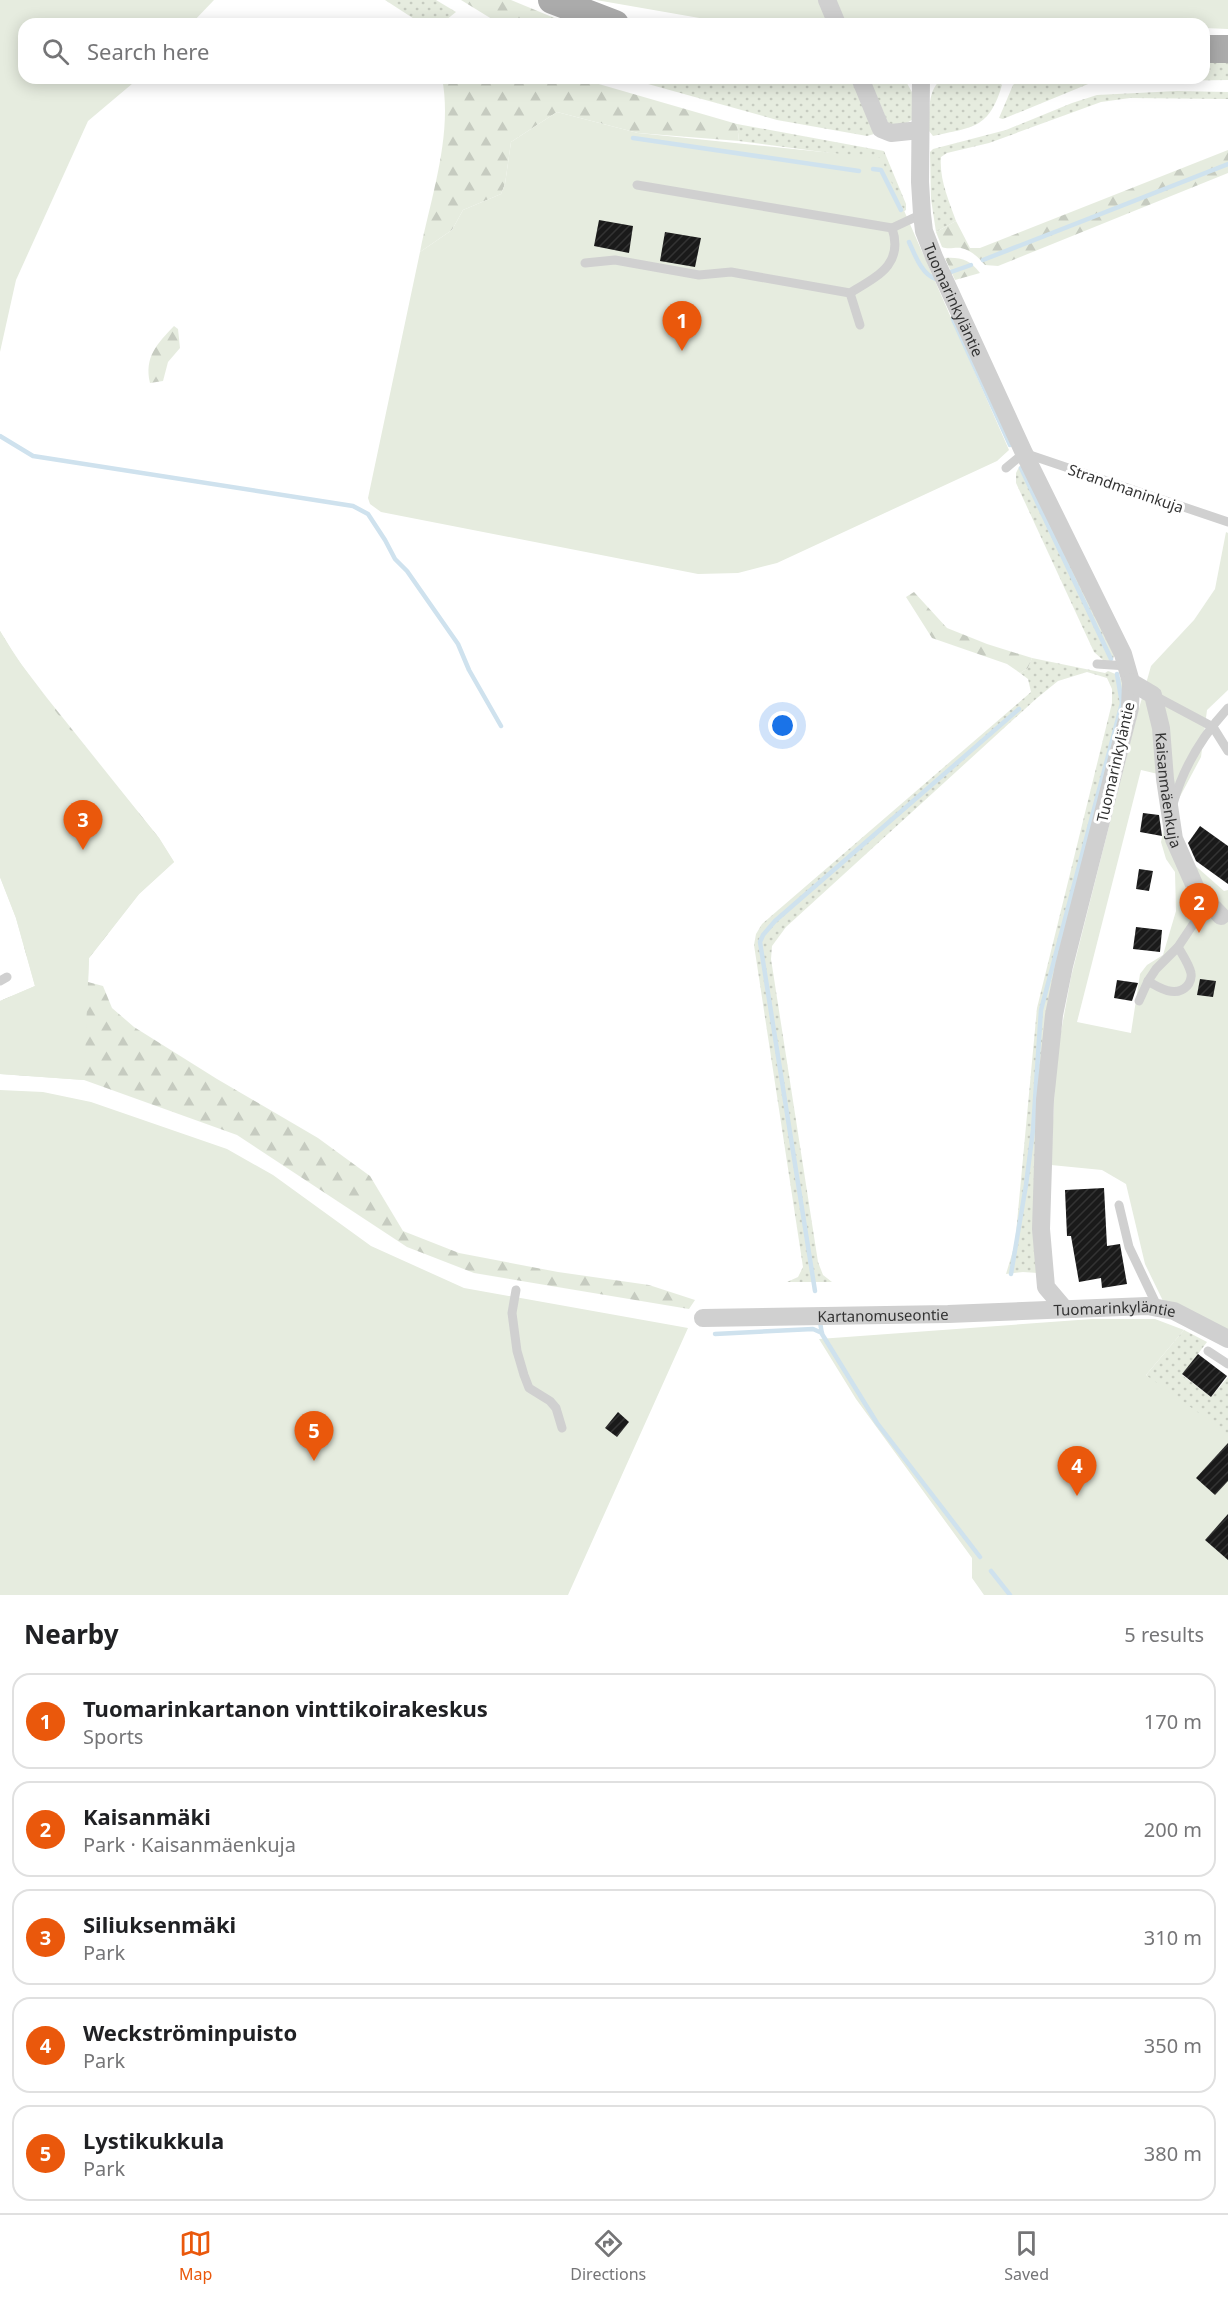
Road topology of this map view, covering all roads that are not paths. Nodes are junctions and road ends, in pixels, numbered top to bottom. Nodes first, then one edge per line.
1 (552, 0) edge
2 (827, 0) edge
3 (599, 18) edge
4 (834, 18) edge
5 (1210, 50) edge
6 (1228, 50) edge
7 (862, 84) edge
8 (921, 84) edge
9 (920, 130) junction
10 (637, 185) dead end
11 (922, 214) junction
12 (892, 228) junction
13 (585, 264) dead end
14 (850, 293) junction
15 (860, 324) dead end
16 (1024, 453) junction
17 (1006, 468) dead end
18 (1228, 522) edge
19 (1097, 664) dead end
20 (1129, 674) junction
21 (1154, 695) junction
22 (1228, 708) edge
23 (1213, 727) junction
24 (1226, 745) edge
25 (1171, 816) junction
26 (1208, 902) junction
27 (1221, 916) dead end
28 (1178, 947) junction
29 (1148, 981) junction
30 (1139, 1001) dead end
31 (1119, 1205) dead end
32 (516, 1290) dead end
33 (1063, 1307) junction
34 (1158, 1308) junction
35 (703, 1318) dead end
36 (1228, 1339) edge
37 (1208, 1351) dead end
38 (1228, 1364) edge
39 (562, 1428) dead end

1 - 3 main road
2 - 4 street
5 - 6 main road
7 - 9 street
8 - 9 street, Tuomarinkyläntie
9 - 11 street, Tuomarinkyläntie
10 - 12 lane
11 - 12 lane
11 - 16 street, Tuomarinkyläntie
12 - 14 lane
13 - 14 lane
14 - 15 lane
16 - 17 lane
16 - 18 lane, Strandmaninkuja
16 - 20 street, Tuomarinkyläntie
19 - 20 lane
20 - 21 street
20 - 33 street, Tuomarinkyläntie
21 - 23 lane
21 - 25 street, Kaisanmäenkuja
22 - 23 lane
23 - 24 lane
23 - 25 lane
25 - 26 street, Kaisanmäenkuja
26 - 27 street, Kaisanmäenkuja
26 - 28 lane
28 - 29 lane
28 - 29 lane
29 - 30 lane
31 - 34 lane
32 - 39 lane
33 - 34 street, Tuomarinkyläntie
33 - 35 street, Kartanomuseontie
34 - 36 street, Tuomarinkyläntie
37 - 38 lane

